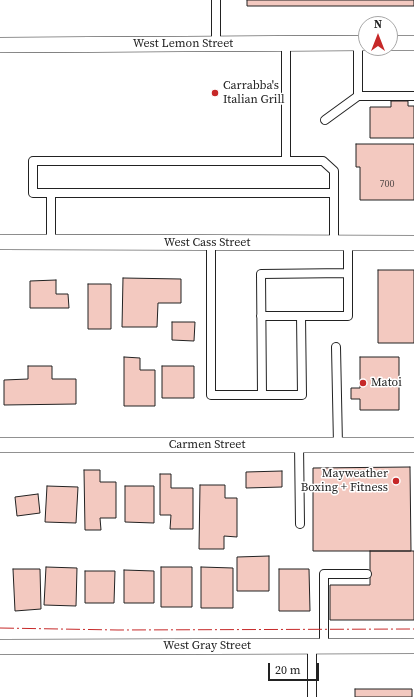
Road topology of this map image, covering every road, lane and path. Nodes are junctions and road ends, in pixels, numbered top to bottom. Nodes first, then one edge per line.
1 (216, 0) edge
2 (286, 43) junction
3 (358, 43) edge
4 (398, 43) edge
5 (414, 43) edge
6 (216, 44) junction
7 (0, 45) edge
8 (361, 56) edge
9 (358, 96) junction
10 (414, 96) edge
11 (325, 120) dead end
12 (286, 161) junction
13 (51, 193) junction
14 (334, 193) junction
15 (0, 242) edge
16 (51, 242) junction
17 (210, 243) junction
18 (341, 243) junction
19 (414, 243) edge
20 (348, 273) junction
21 (261, 316) junction
22 (301, 316) junction
23 (336, 347) dead end
24 (262, 395) junction
25 (299, 444) junction
26 (338, 444) junction
27 (414, 444) edge
28 (0, 445) edge
29 (300, 524) dead end
30 (367, 574) dead end
31 (318, 646) junction
32 (414, 646) edge
33 (0, 647) edge
34 (312, 697) edge

1 - 6 lane
2 - 3 street, West Lemon Street
2 - 6 street, West Lemon Street
2 - 12 lane
4 - 5 street
6 - 7 street, West Lemon Street
8 - 9 lane
9 - 10 lane
9 - 11 lane
12 - 13 lane
12 - 14 lane
13 - 14 lane
13 - 16 lane
14 - 18 lane
15 - 16 street, West Cass Street
16 - 17 street, West Cass Street
17 - 18 street, West Cass Street
17 - 24 lane
18 - 19 street, West Cass Street
18 - 20 lane
20 - 21 lane
20 - 22 lane
21 - 22 lane
21 - 24 lane
22 - 24 lane
23 - 26 lane
25 - 26 street, Carmen Street
25 - 28 street, Carmen Street
25 - 29 lane
26 - 27 street, Carmen Street
30 - 31 lane
31 - 32 street, West Gray Street
31 - 33 street, West Gray Street
31 - 34 lane

